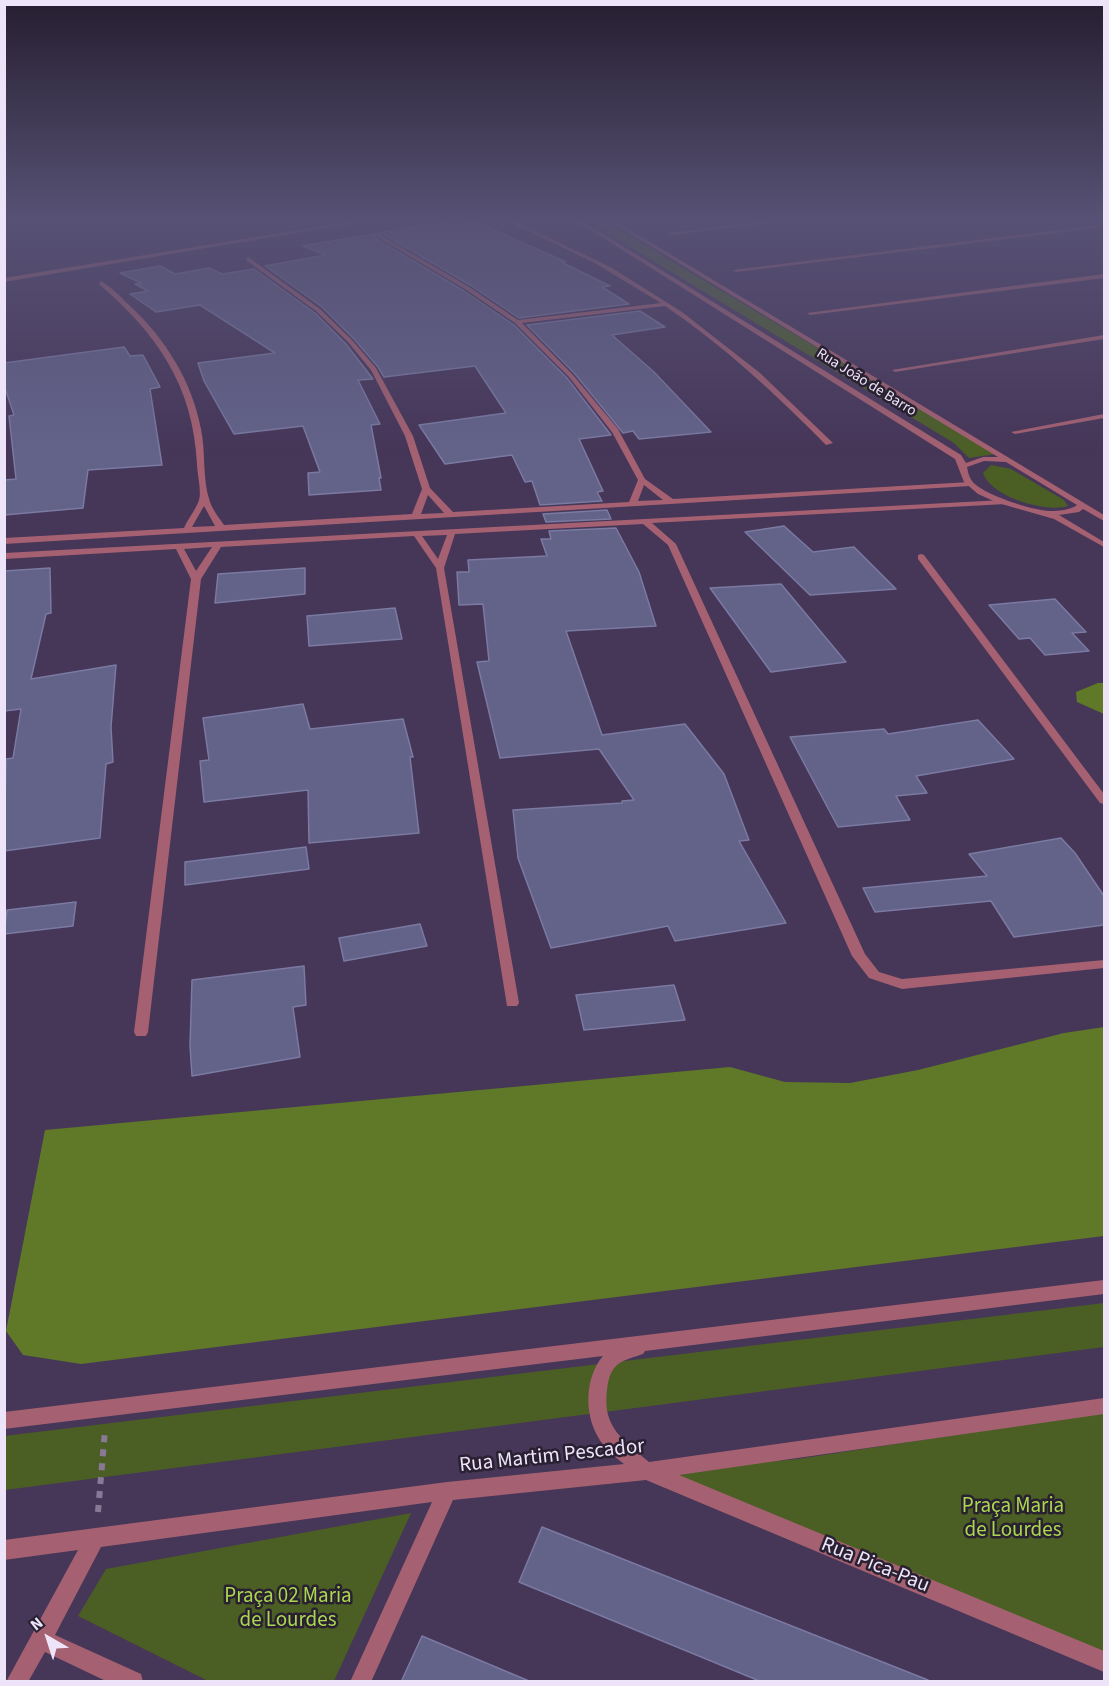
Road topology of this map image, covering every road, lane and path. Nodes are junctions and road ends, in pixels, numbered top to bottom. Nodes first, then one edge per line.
1 (119, 298) edge
2 (301, 298) edge
3 (480, 298) edge
4 (655, 298) edge
5 (702, 298) edge
6 (738, 298) edge
7 (932, 298) edge
8 (666, 304) junction
9 (810, 313) dead end
10 (517, 322) junction
11 (1104, 337) edge
12 (895, 370) dead end
13 (1104, 416) edge
14 (1015, 432) dead end
15 (829, 443) dead end
16 (1006, 460) junction
17 (964, 466) junction
18 (642, 480) junction
19 (970, 484) junction
20 (426, 489) junction
21 (854, 490) junction
22 (769, 495) junction
23 (205, 497) junction
24 (670, 501) junction
25 (1004, 502) junction
26 (633, 503) junction
27 (1082, 505) junction
28 (869, 509) junction
29 (1045, 513) junction
30 (450, 514) junction
31 (781, 514) junction
32 (416, 516) junction
33 (1104, 518) edge
34 (644, 521) junction
35 (316, 522) junction
36 (221, 528) junction
37 (186, 531) junction
38 (452, 531) junction
39 (675, 532) junction
40 (416, 533) junction
41 (317, 539) junction
42 (4, 541) edge
43 (219, 544) junction
44 (1104, 545) edge
45 (179, 546) junction
46 (4, 556) edge
47 (921, 557) dead end
48 (440, 568) junction
49 (196, 579) junction
50 (1104, 801) edge
51 (1104, 964) edge
52 (512, 1003) dead end
53 (141, 1032) dead end
54 (1104, 1287) edge
55 (654, 1342) junction
56 (1104, 1406) edge
57 (107, 1409) junction
58 (4, 1421) edge
59 (646, 1471) junction
60 (447, 1491) junction
61 (96, 1537) junction
62 (4, 1550) edge
63 (41, 1639) junction
64 (1104, 1661) edge
65 (16, 1682) edge
66 (132, 1682) edge
67 (360, 1682) edge

1 - 23 street
2 - 20 street
3 - 10 street
4 - 8 street
5 - 17 street, Rua João de Barro
6 - 16 street, Rua João de Barro
7 - 9 street
8 - 10 street
8 - 15 street
10 - 18 street
11 - 12 street
13 - 14 street
16 - 17 street
16 - 27 street, Rua João de Barro
17 - 19 street, Rua João de Barro
18 - 24 street
18 - 26 street
19 - 21 street
19 - 25 street
20 - 30 street
20 - 32 street
21 - 22 street
21 - 28 street
22 - 24 street
22 - 31 street
23 - 36 street
23 - 37 street
24 - 26 street
25 - 28 street
25 - 29 street
26 - 30 street
27 - 29 street
27 - 33 street, Rua João de Barro
28 - 31 street
29 - 44 street
30 - 32 street
31 - 39 street
32 - 35 street
34 - 38 street
34 - 39 street
34 - 39 street
35 - 36 street
35 - 41 street
36 - 37 street
37 - 42 street
38 - 40 street
38 - 48 street
39 - 51 street
40 - 41 street
40 - 48 street
41 - 43 street
43 - 45 street
43 - 49 street
45 - 46 street
45 - 49 street
47 - 50 street
48 - 52 street
49 - 53 street
54 - 55 street
55 - 57 street
55 - 59 street
56 - 59 street, Rua Martim Pescador
57 - 58 street
57 - 61 path
59 - 60 street, Rua Martim Pescador
59 - 64 street, Rua Pica-Pau
60 - 61 street, Rua Martim Pescador
60 - 67 street
61 - 62 street, Rua Martim Pescador
61 - 63 street
63 - 65 street
63 - 66 street

